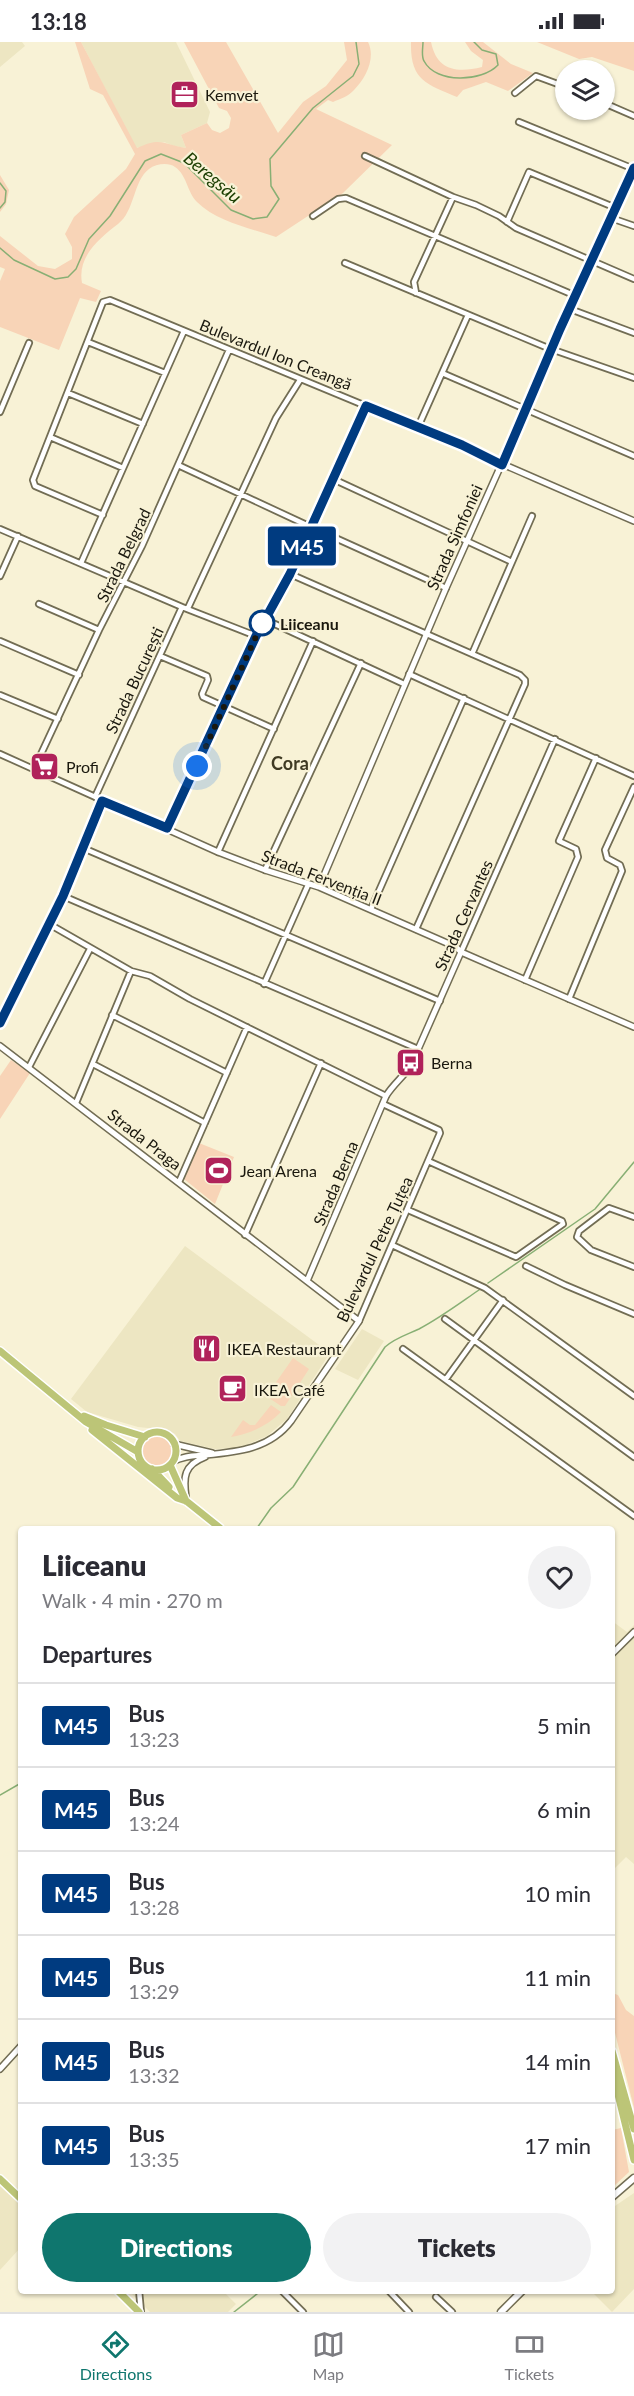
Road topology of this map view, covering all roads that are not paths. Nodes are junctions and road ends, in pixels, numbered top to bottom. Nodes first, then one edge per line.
1 (555, 82) edge
2 (515, 93) dead end
3 (615, 108) edge
4 (634, 116) edge
5 (519, 122) dead end
6 (365, 156) dead end
7 (634, 169) edge
8 (453, 197) junction
9 (616, 208) junction
10 (313, 216) dead end
11 (611, 218) junction
12 (507, 222) junction
13 (634, 226) edge
14 (435, 236) junction
15 (591, 261) junction
16 (345, 262) dead end
17 (634, 279) edge
18 (416, 294) junction
19 (576, 296) junction
20 (570, 309) junction
21 (468, 315) junction
22 (184, 331) junction
23 (634, 333) edge
24 (88, 342) junction
25 (29, 343) dead end
26 (551, 349) junction
27 (229, 350) junction
28 (165, 373) junction
29 (442, 373) junction
30 (634, 378) edge
31 (300, 380) junction
32 (68, 393) junction
33 (366, 406) junction
34 (525, 409) junction
35 (0, 412) edge
36 (143, 424) junction
37 (418, 427) junction
38 (50, 437) junction
39 (634, 456) edge
40 (178, 465) junction
41 (502, 465) junction
42 (123, 468) junction
43 (333, 479) junction
44 (242, 494) junction
45 (103, 515) junction
46 (532, 516) dead end
47 (634, 521) edge
48 (311, 527) junction
49 (0, 529) edge
50 (18, 536) junction
51 (468, 540) junction
52 (512, 562) junction
53 (81, 563) junction
54 (290, 574) junction
55 (0, 576) edge
56 (124, 582) junction
57 (446, 588) junction
58 (39, 604) dead end
59 (185, 608) junction
60 (264, 619) junction
61 (99, 630) junction
62 (426, 634) junction
63 (256, 636) junction
64 (0, 641) edge
65 (313, 641) junction
66 (472, 654) junction
67 (160, 656) junction
68 (361, 663) junction
69 (409, 674) junction
70 (79, 675) junction
71 (404, 684) junction
72 (0, 695) edge
73 (464, 698) junction
74 (225, 707) junction
75 (510, 718) junction
76 (58, 719) junction
77 (273, 729) junction
78 (555, 740) junction
79 (0, 754) edge
80 (596, 759) junction
81 (34, 770) junction
82 (634, 776) edge
83 (634, 787) edge
84 (95, 797) junction
85 (102, 801) junction
86 (167, 828) junction
87 (83, 848) junction
88 (218, 852) junction
89 (265, 870) junction
90 (308, 885) junction
91 (318, 887) junction
92 (63, 896) junction
93 (371, 909) junction
94 (49, 924) junction
95 (416, 929) junction
96 (286, 936) junction
97 (90, 949) junction
98 (461, 952) junction
99 (131, 971) junction
100 (525, 980) junction
101 (264, 984) junction
102 (569, 999) junction
103 (440, 1001) junction
104 (112, 1016) junction
105 (0, 1023) edge
106 (634, 1026) edge
107 (247, 1027) junction
108 (0, 1046) edge
109 (418, 1049) junction
110 (321, 1063) junction
111 (93, 1064) junction
112 (29, 1067) junction
113 (227, 1073) junction
114 (386, 1096) junction
115 (76, 1103) junction
116 (383, 1104) junction
117 (205, 1123) junction
118 (429, 1161) junction
119 (179, 1182) junction
120 (408, 1210) junction
121 (634, 1217) edge
122 (245, 1235) junction
123 (392, 1245) junction
124 (526, 1266) dead end
125 (634, 1266) edge
126 (307, 1281) junction
127 (503, 1300) junction
128 (634, 1314) edge
129 (445, 1319) dead end
130 (359, 1321) junction
131 (475, 1340) junction
132 (403, 1349) dead end
133 (0, 1351) edge
134 (446, 1379) junction
135 (634, 1396) edge
136 (76, 1413) junction
137 (145, 1437) junction
138 (174, 1444) junction
139 (138, 1452) junction
140 (214, 1454) junction
141 (634, 1457) edge
142 (171, 1463) junction
143 (152, 1469) junction
144 (186, 1501) junction
145 (634, 1516) edge
146 (217, 1526) edge
147 (634, 1632) edge
148 (615, 1651) edge
149 (18, 2049) edge
150 (615, 2062) edge
151 (0, 2069) edge
152 (615, 2082) edge
153 (634, 2130) edge
154 (634, 2160) edge
155 (634, 2178) edge
156 (0, 2179) edge
157 (615, 2195) edge
158 (18, 2196) edge
159 (121, 2294) edge
160 (139, 2294) edge
161 (285, 2294) edge
162 (392, 2294) edge
163 (520, 2294) edge
164 (436, 2297) dead end
165 (140, 2312) edge
166 (303, 2312) edge
167 (409, 2312) edge
168 (452, 2312) edge
169 (501, 2312) edge

1 - 2 street
3 - 4 street
5 - 7 street
6 - 8 street
7 - 9 street, Strada Simfoniei
8 - 12 street
8 - 14 street
9 - 11 street, Strada Simfoniei
9 - 12 street
10 - 14 street
11 - 13 street
11 - 15 street, Strada Simfoniei
12 - 15 street
14 - 18 street
14 - 19 street
15 - 17 street
15 - 19 street, Strada Simfoniei
16 - 18 street
18 - 21 street
19 - 20 street, Strada Simfoniei
20 - 23 street
20 - 26 street, Strada Simfoniei
21 - 26 street
21 - 29 street
22 - 24 street, Bulevardul Ion Creangă
22 - 27 street, Bulevardul Ion Creangă
22 - 28 street
24 - 28 street
24 - 32 street
25 - 35 street
26 - 30 street
26 - 34 street, Strada Simfoniei
27 - 31 street, Bulevardul Ion Creangă
27 - 40 street, Strada Belgrad
28 - 36 street
29 - 34 street
29 - 37 street
31 - 33 street, Bulevardul Ion Creangă
31 - 44 street, Strada București
32 - 36 street
32 - 38 street
33 - 37 street, Bulevardul Ion Creangă
33 - 43 street
34 - 39 street
34 - 41 street, Strada Simfoniei
36 - 42 street
37 - 41 street, Bulevardul Ion Creangă
38 - 42 street
38 - 45 street
40 - 44 street
40 - 56 street, Strada Belgrad
41 - 47 street, Bulevardul Ion Creangă
41 - 51 street, Strada Simfoniei
42 - 45 street
43 - 48 street
43 - 51 street
44 - 48 street
44 - 59 street, Strada București
45 - 53 street
46 - 52 street
48 - 54 street
48 - 57 street
49 - 50 street
50 - 53 street
50 - 55 street
51 - 52 street
51 - 57 street, Strada Simfoniei
52 - 66 street
53 - 56 street
54 - 60 street
54 - 62 street
56 - 59 street
56 - 61 street, Strada Belgrad
57 - 62 street, Strada Simfoniei
58 - 61 street
59 - 63 street
59 - 67 street, Strada București
60 - 63 street
60 - 65 street
61 - 70 street, Strada Belgrad
62 - 66 street
62 - 69 street, Strada Simfoniei
63 - 74 street
64 - 70 street
65 - 68 street
65 - 77 street
66 - 75 street
67 - 74 street
67 - 84 street, Strada București
68 - 71 street
68 - 89 street
69 - 71 street, Strada Simfoniei
69 - 73 street
70 - 76 street, Strada Belgrad
71 - 91 street, Strada Simfoniei
72 - 76 street
73 - 75 street
73 - 93 street
74 - 77 street
74 - 86 street
75 - 78 street
75 - 95 street
76 - 81 street, Strada Belgrad
77 - 88 street
78 - 80 street
78 - 98 street, Strada Cervantes
79 - 81 street, Strada Fervenția II
80 - 82 street
80 - 100 street
81 - 84 street, Strada Fervenția II
83 - 102 street
84 - 85 street, Strada Fervenția II
85 - 86 street, Strada Fervenția II
85 - 87 street
86 - 88 street, Strada Fervenția II
87 - 92 street
87 - 96 street
88 - 89 street, Strada Fervenția II
89 - 90 street, Strada Fervenția II
90 - 91 street, Strada Fervenția II
90 - 96 street
91 - 93 street, Strada Fervenția II
92 - 94 street
92 - 101 street
93 - 95 street, Strada Fervenția II
94 - 97 street
94 - 105 street
95 - 98 street, Strada Fervenția II
96 - 101 street
96 - 103 street
97 - 99 street
97 - 112 street
98 - 100 street, Strada Fervenția II
98 - 103 street, Strada Cervantes
99 - 104 street
99 - 107 street
100 - 102 street, Strada Fervenția II
101 - 109 street
102 - 106 street, Strada Fervenția II
103 - 109 street, Strada Cervantes
104 - 111 street
104 - 113 street
107 - 110 street
107 - 113 street
108 - 112 street, Strada Praga
109 - 114 street, Strada Cervantes
110 - 114 street
110 - 122 street
111 - 115 street
111 - 117 street
112 - 115 street, Strada Praga
113 - 117 street
114 - 116 street, Strada Berna
115 - 119 street, Strada Praga
116 - 118 street, Bulevardul Petre Țuțea
116 - 126 street, Strada Berna
117 - 119 street
118 - 120 street, Bulevardul Petre Țuțea
118 - 120 street
119 - 122 street, Strada Praga
120 - 123 street, Bulevardul Petre Țuțea
121 - 125 street
122 - 126 street, Strada Praga
123 - 127 street
123 - 130 street, Bulevardul Petre Țuțea
124 - 128 street
126 - 130 street, Strada Praga
127 - 131 street
127 - 135 street
129 - 131 street
130 - 140 street, Bulevardul Petre Țuțea
131 - 134 street
131 - 141 street
132 - 134 street
133 - 136 main road
134 - 145 street
136 - 137 main road
136 - 139 main road
136 - 144 main road
137 - 138 main road
137 - 139 main road
138 - 140 street, Bulevardul Petre Țuțea
138 - 142 main road
139 - 143 main road
140 - 142 street, Bulevardul Petre Țuțea
140 - 144 street
142 - 143 main road
142 - 144 main road
143 - 144 main road
144 - 146 main road
147 - 148 street
149 - 151 street
150 - 153 main road
152 - 154 main road
155 - 157 main road
156 - 158 main road
159 - 165 main road
160 - 165 street
161 - 166 street
162 - 167 street
163 - 169 main road
164 - 168 street

